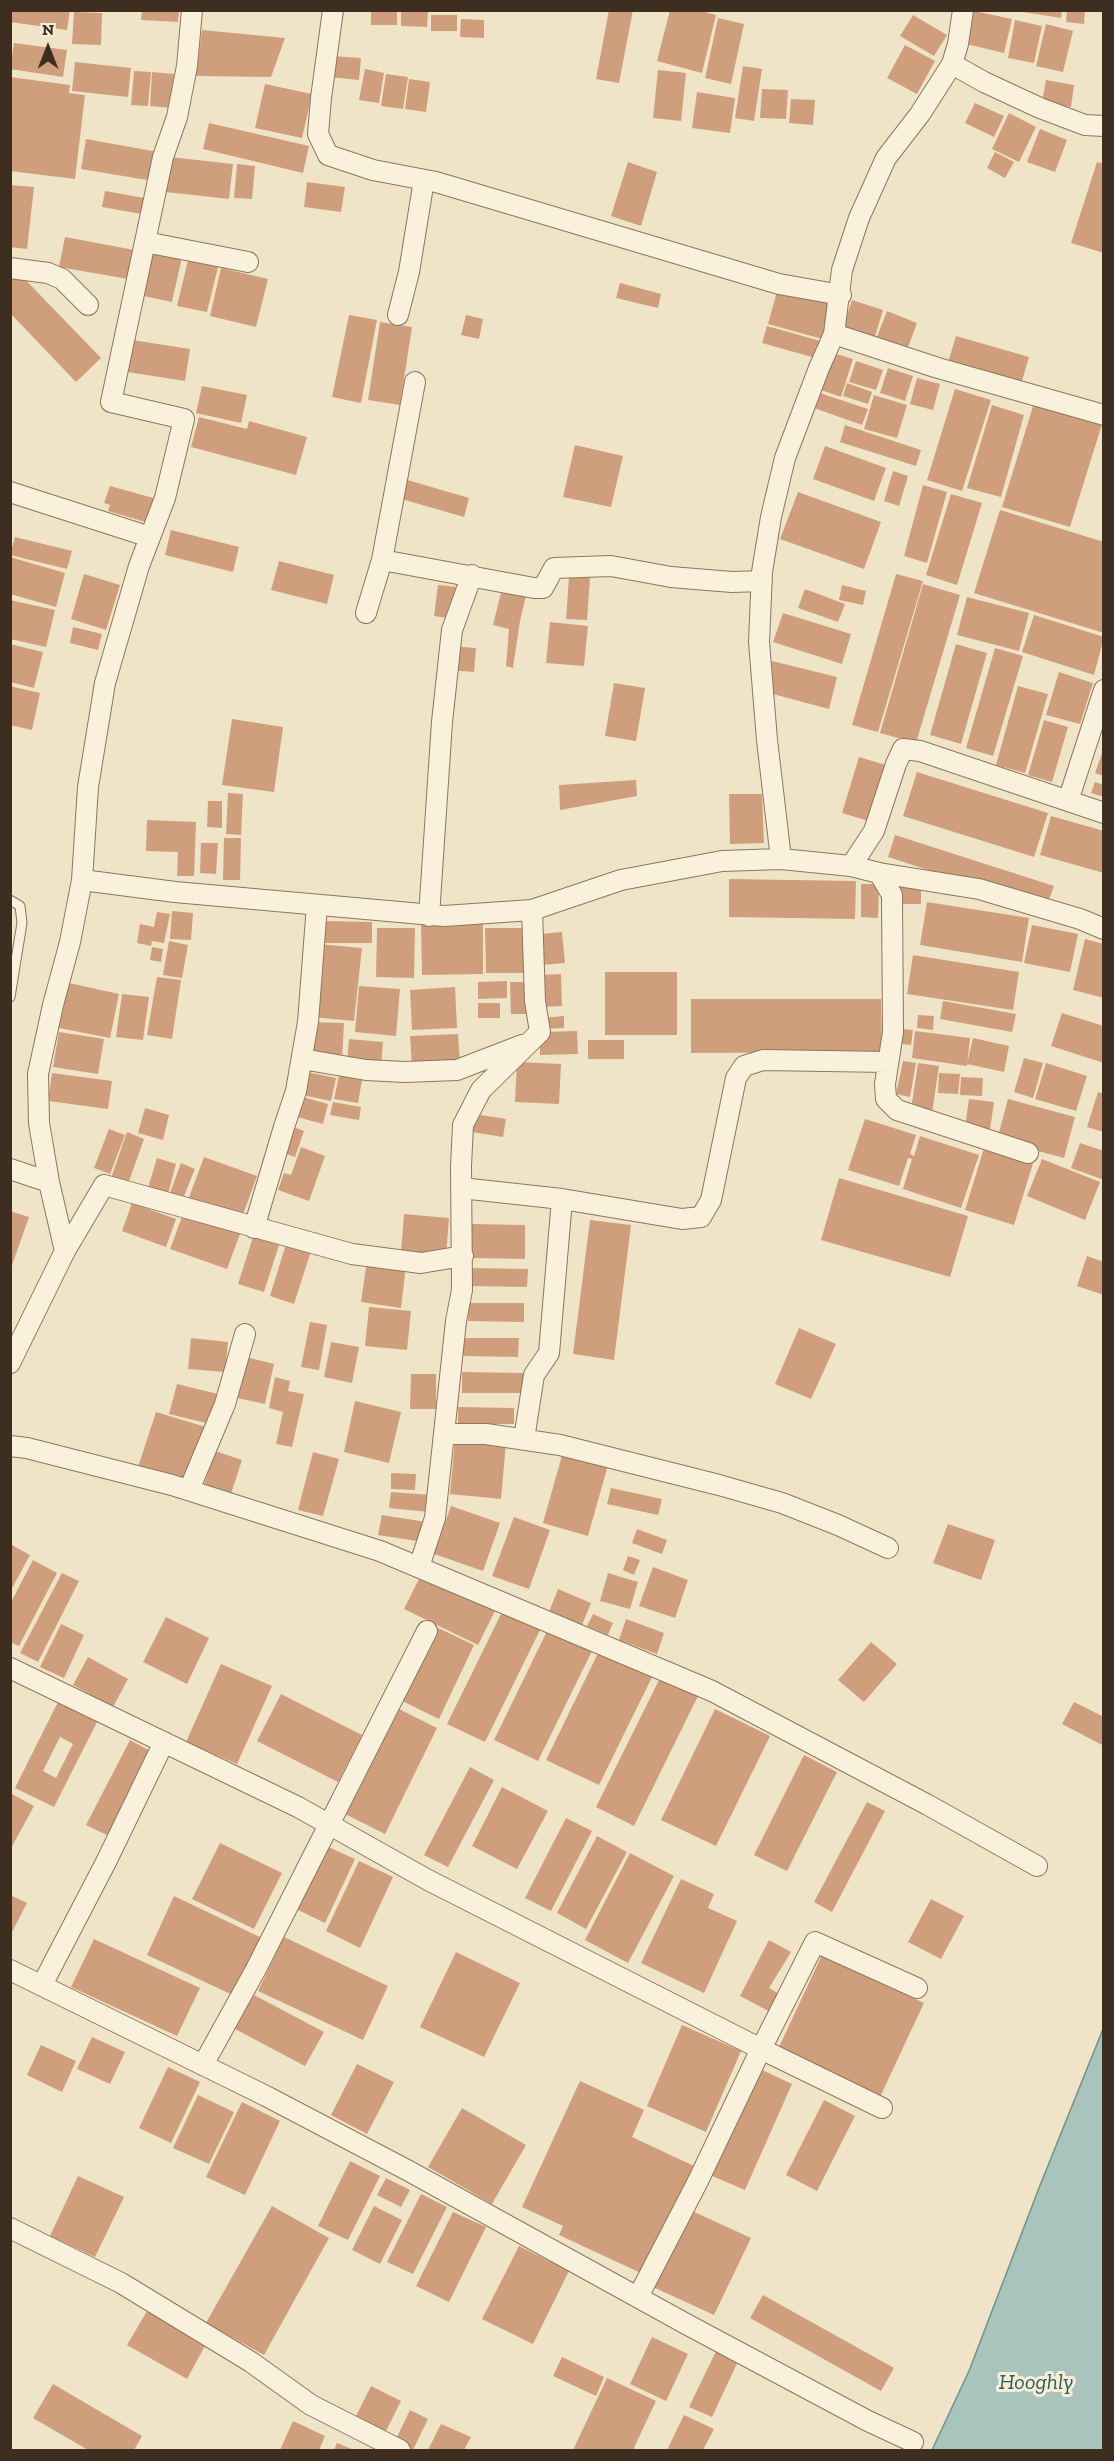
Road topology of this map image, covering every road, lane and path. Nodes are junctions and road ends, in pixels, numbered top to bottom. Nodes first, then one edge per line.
1 (192, 10) edge
2 (333, 10) edge
3 (963, 10) edge
4 (952, 64) junction
5 (1104, 126) edge
6 (424, 180) junction
7 (145, 242) junction
8 (249, 262) dead end
9 (10, 268) edge
10 (841, 295) junction
11 (88, 305) dead end
12 (398, 315) dead end
13 (834, 334) junction
14 (415, 382) dead end
15 (1104, 415) edge
16 (10, 492) edge
17 (150, 537) junction
18 (382, 560) junction
19 (472, 575) junction
20 (762, 581) junction
21 (366, 613) dead end
22 (1104, 690) edge
23 (1068, 801) junction
24 (1104, 813) edge
25 (781, 859) junction
26 (851, 866) junction
27 (879, 873) junction
28 (82, 880) junction
29 (10, 900) edge
30 (317, 905) junction
31 (532, 910) junction
32 (429, 916) junction
33 (1104, 929) edge
34 (10, 997) edge
35 (530, 1042) junction
36 (302, 1059) junction
37 (888, 1062) junction
38 (1028, 1153) dead end
39 (10, 1169) edge
40 (49, 1182) junction
41 (461, 1188) junction
42 (562, 1199) junction
43 (254, 1228) junction
44 (65, 1251) junction
45 (463, 1256) junction
46 (245, 1334) dead end
47 (10, 1363) edge
48 (444, 1434) junction
49 (524, 1439) junction
50 (10, 1446) edge
51 (189, 1490) junction
52 (888, 1548) dead end
53 (419, 1567) junction
54 (427, 1631) dead end
55 (10, 1668) edge
56 (164, 1742) junction
57 (330, 1825) junction
58 (1037, 1866) dead end
59 (10, 1970) edge
60 (42, 1985) junction
61 (916, 1988) dead end
62 (761, 2049) junction
63 (203, 2065) junction
64 (882, 2108) dead end
65 (10, 2228) edge
66 (638, 2297) junction
67 (913, 2442) dead end
68 (400, 2451) edge

1 - 7 street
2 - 6 street
3 - 4 street
4 - 5 street
4 - 10 street
6 - 10 street
6 - 12 street
7 - 8 street
7 - 17 street
9 - 11 street
10 - 13 street
13 - 15 street
13 - 20 street
14 - 18 street
16 - 17 street
17 - 28 street
18 - 19 street
18 - 21 street
19 - 20 street
19 - 32 street
20 - 25 street
22 - 23 street
23 - 24 street
23 - 26 street
25 - 26 street
25 - 31 street
26 - 27 street
27 - 33 street
27 - 37 street
28 - 30 street
28 - 40 street
29 - 34 lane
30 - 32 street
30 - 36 street
31 - 32 street
31 - 35 street
35 - 36 street
35 - 41 street
36 - 43 street
37 - 38 street
37 - 42 street
39 - 40 street
40 - 44 street
41 - 42 street
41 - 45 street
42 - 49 street
43 - 44 street
43 - 45 street
44 - 47 street
45 - 48 street
46 - 51 street
48 - 49 street
48 - 53 street
49 - 52 street
50 - 51 street
51 - 53 street
53 - 58 street
54 - 57 street
55 - 56 street
56 - 57 street
56 - 60 street
57 - 62 street
57 - 63 street
59 - 60 street
60 - 63 street
61 - 62 street
62 - 64 street
62 - 66 street
63 - 66 street
65 - 68 street
66 - 67 street

